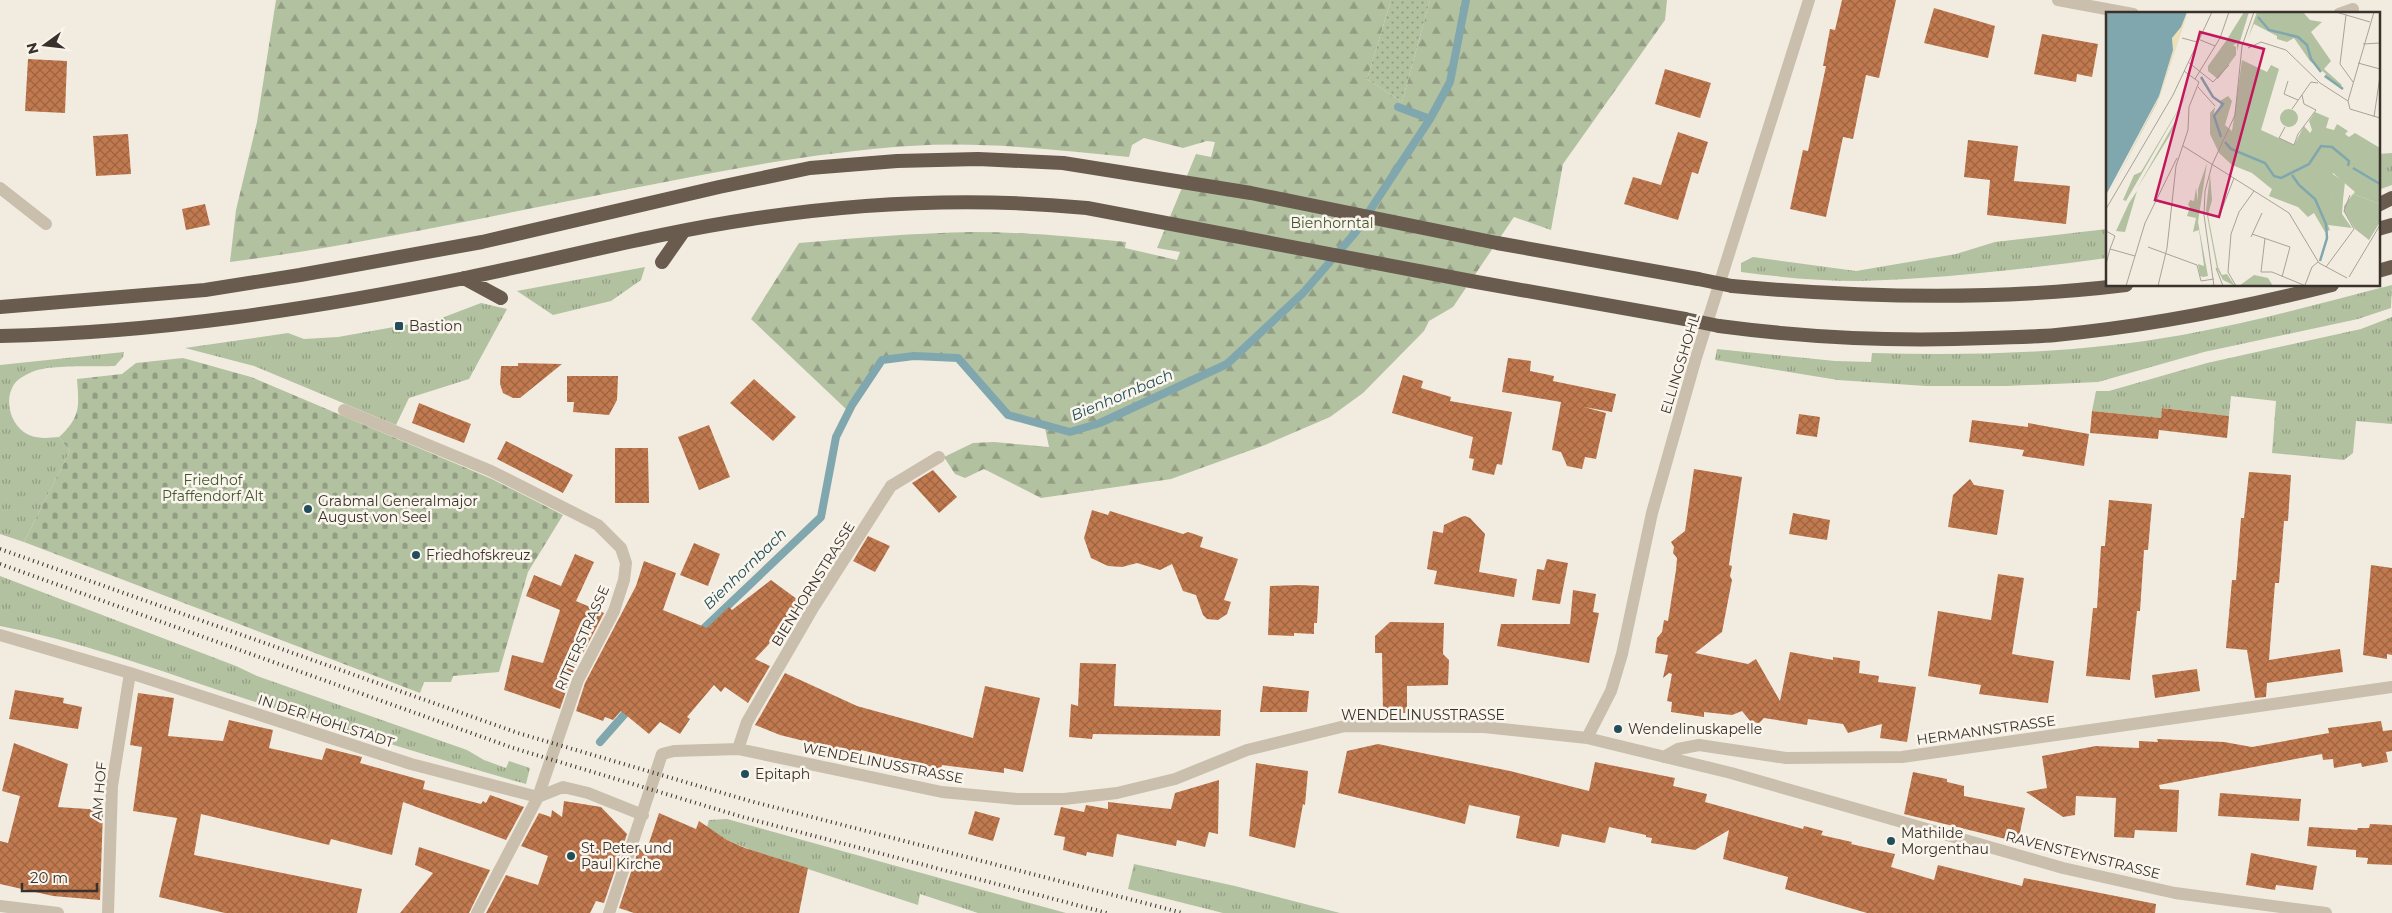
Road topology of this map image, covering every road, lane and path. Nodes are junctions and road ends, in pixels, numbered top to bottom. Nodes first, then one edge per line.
1 (1809, 0) edge
2 (2058, 0) edge
3 (2353, 9) dead end
4 (2122, 12) edge
5 (2345, 12) edge
6 (0, 188) edge
7 (2392, 198) edge
8 (2380, 204) edge
9 (46, 224) dead end
10 (683, 232) junction
11 (662, 262) dead end
12 (464, 278) junction
13 (2115, 286) edge
14 (2328, 286) edge
15 (500, 298) dead end
16 (0, 307) edge
17 (53, 335) junction
18 (0, 336) edge
19 (0, 344) edge
20 (344, 410) dead end
21 (939, 457) dead end
22 (0, 635) edge
23 (130, 673) junction
24 (2392, 687) edge
25 (1587, 738) junction
26 (738, 749) junction
27 (1664, 757) junction
28 (538, 797) junction
29 (643, 815) junction
30 (0, 906) edge
31 (58, 913) edge
32 (108, 913) edge
33 (477, 913) edge
34 (608, 913) edge
35 (2326, 913) edge

1 - 25 street, ELLINGSHOHL
2 - 4 street
3 - 5 street
6 - 9 street
7 - 8 highway
10 - 11 highway
10 - 12 highway
10 - 14 highway, bridge
12 - 15 highway
12 - 17 highway
13 - 16 highway, bridge
17 - 18 highway
17 - 19 highway
20 - 28 street, RITTERSTRASSE
21 - 26 street, BIENHORNSTRASSE
22 - 23 street, IN DER HOHLSTADT
23 - 28 street, IN DER HOHLSTADT
23 - 32 street, AM HOF
24 - 27 street, HERMANNSTRASSE
25 - 26 street, WENDELINUSSTRASSE
25 - 27 street
26 - 29 street, WENDELINUSSTRASSE
27 - 35 street, RAVENSTEYNSTRASSE
28 - 29 street
28 - 33 street, RITTERSTRASSE
29 - 34 street, WENDELINUSSTRASSE
30 - 31 street

